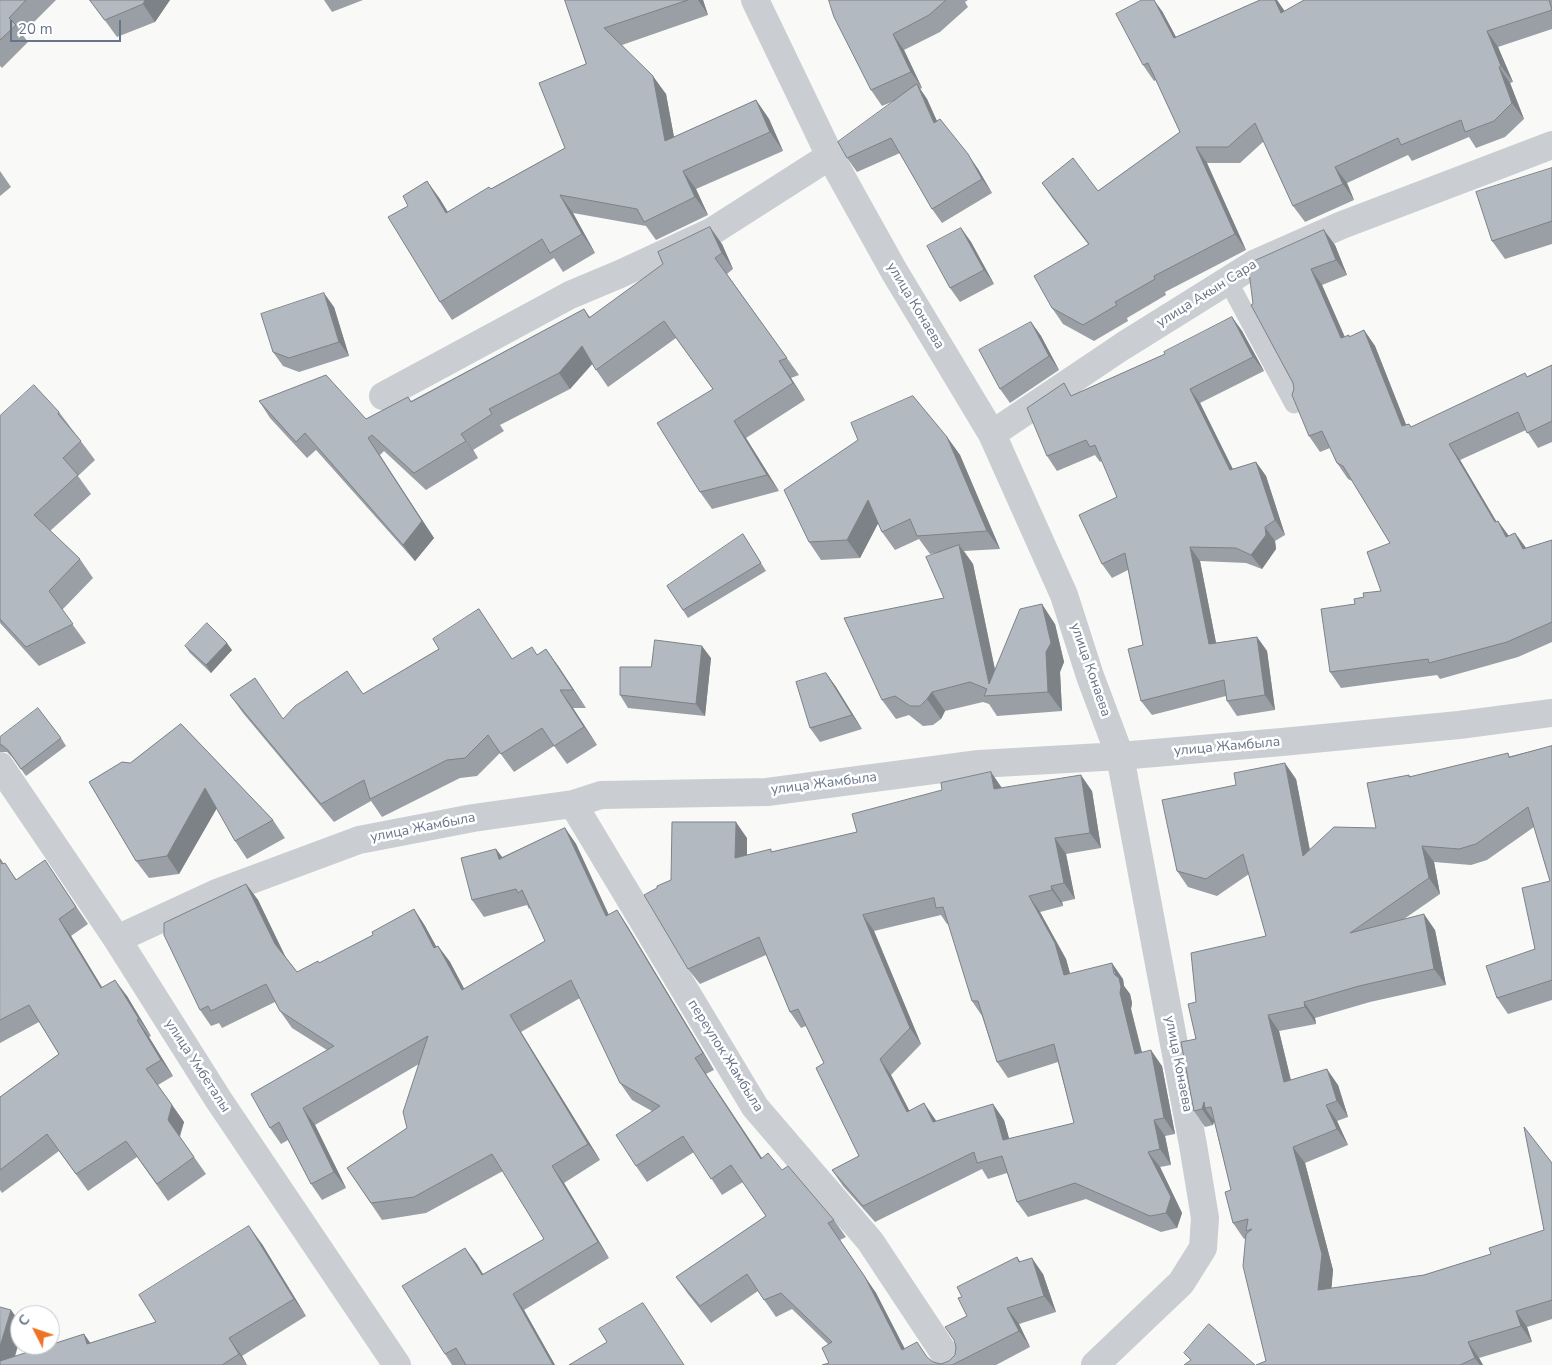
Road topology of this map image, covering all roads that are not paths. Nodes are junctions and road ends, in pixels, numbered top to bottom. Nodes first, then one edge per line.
1 (754, 0) edge
2 (1552, 145) edge
3 (830, 156) junction
4 (1228, 281) junction
5 (383, 396) dead end
6 (1294, 404) edge
7 (992, 434) junction
8 (1552, 713) edge
9 (1120, 756) junction
10 (0, 766) edge
11 (573, 804) junction
12 (117, 939) junction
13 (397, 1365) edge
14 (952, 1365) edge
15 (1096, 1365) edge

1 - 3 street, улица Конаева
2 - 4 street, улица Акын Сара
3 - 5 street
3 - 7 street, улица Конаева
4 - 6 lane
4 - 7 street, улица Акын Сара
7 - 9 street, улица Конаева
8 - 9 street, улица Жамбыла
9 - 11 street, улица Жамбыла
9 - 15 street, улица Конаева
10 - 12 street, улица Умбеталы
11 - 12 street, улица Жамбыла
11 - 14 street, переулок Жамбыла
12 - 13 street, улица Умбеталы

